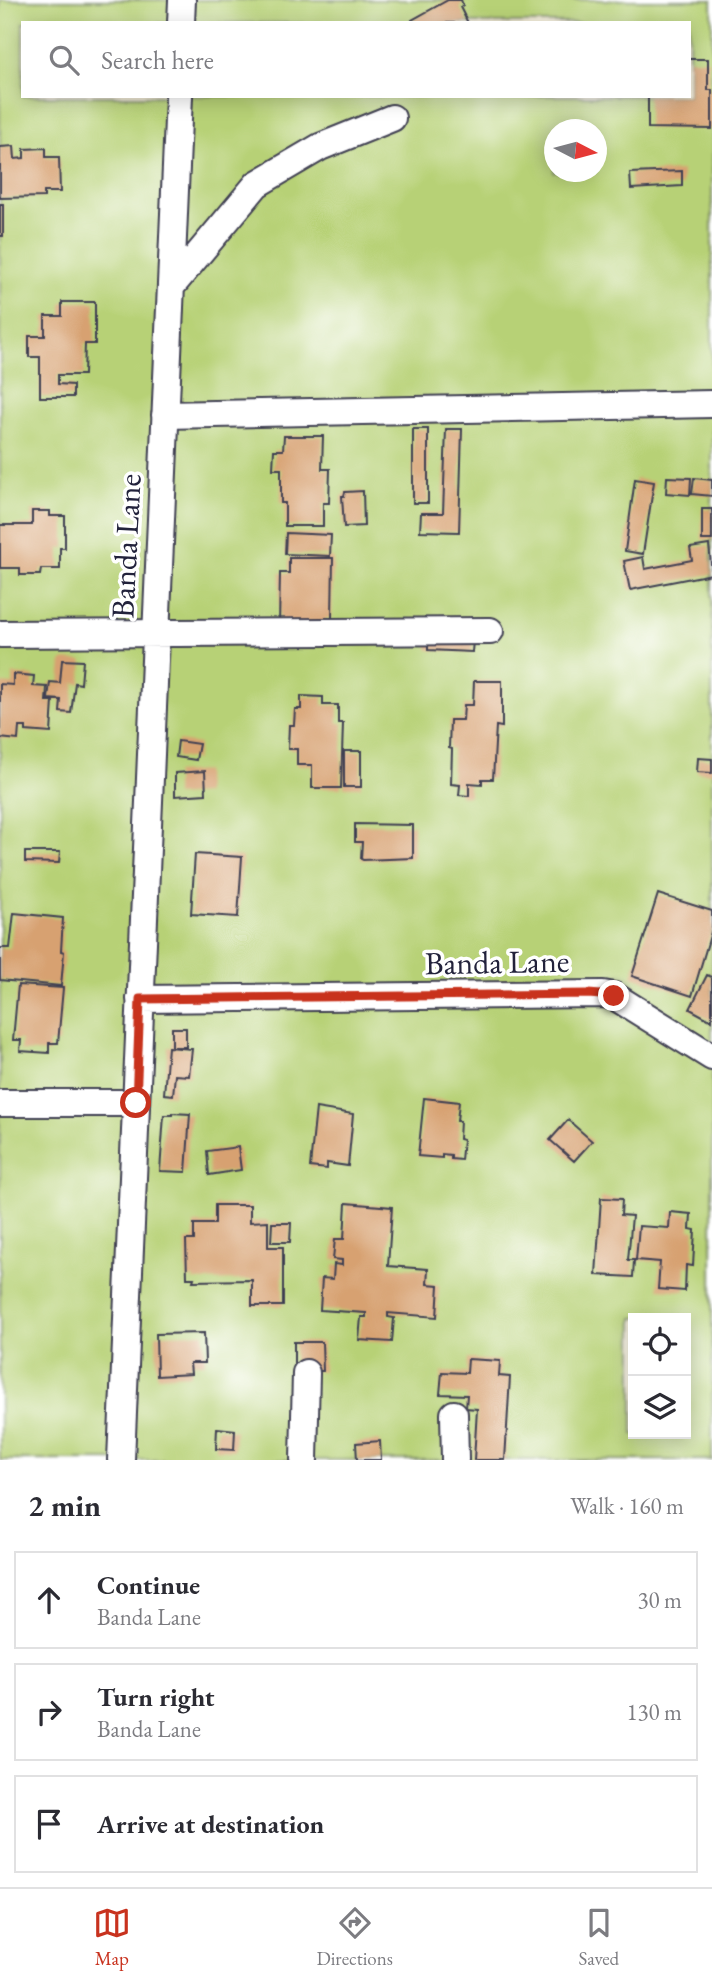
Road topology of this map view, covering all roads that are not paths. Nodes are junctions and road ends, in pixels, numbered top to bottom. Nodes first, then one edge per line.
1 (182, 0) edge
2 (181, 21) edge
3 (178, 98) edge
4 (392, 118) dead end
5 (171, 287) junction
6 (712, 404) edge
7 (165, 415) junction
8 (490, 631) dead end
9 (0, 634) edge
10 (155, 635) junction
11 (140, 999) junction
12 (712, 1057) edge
13 (0, 1103) edge
14 (136, 1103) junction
15 (306, 1373) dead end
16 (454, 1414) dead end
17 (121, 1460) edge
18 (304, 1460) edge
19 (455, 1460) edge

1 - 2 street
3 - 5 street, Banda Lane
4 - 5 street
5 - 7 street, Banda Lane
6 - 7 street
7 - 10 street, Banda Lane
8 - 10 street
9 - 10 street
10 - 11 street, Banda Lane
11 - 12 street, Banda Lane
11 - 14 street, Banda Lane
13 - 14 street
14 - 17 street, Banda Lane
15 - 18 street
16 - 19 street

